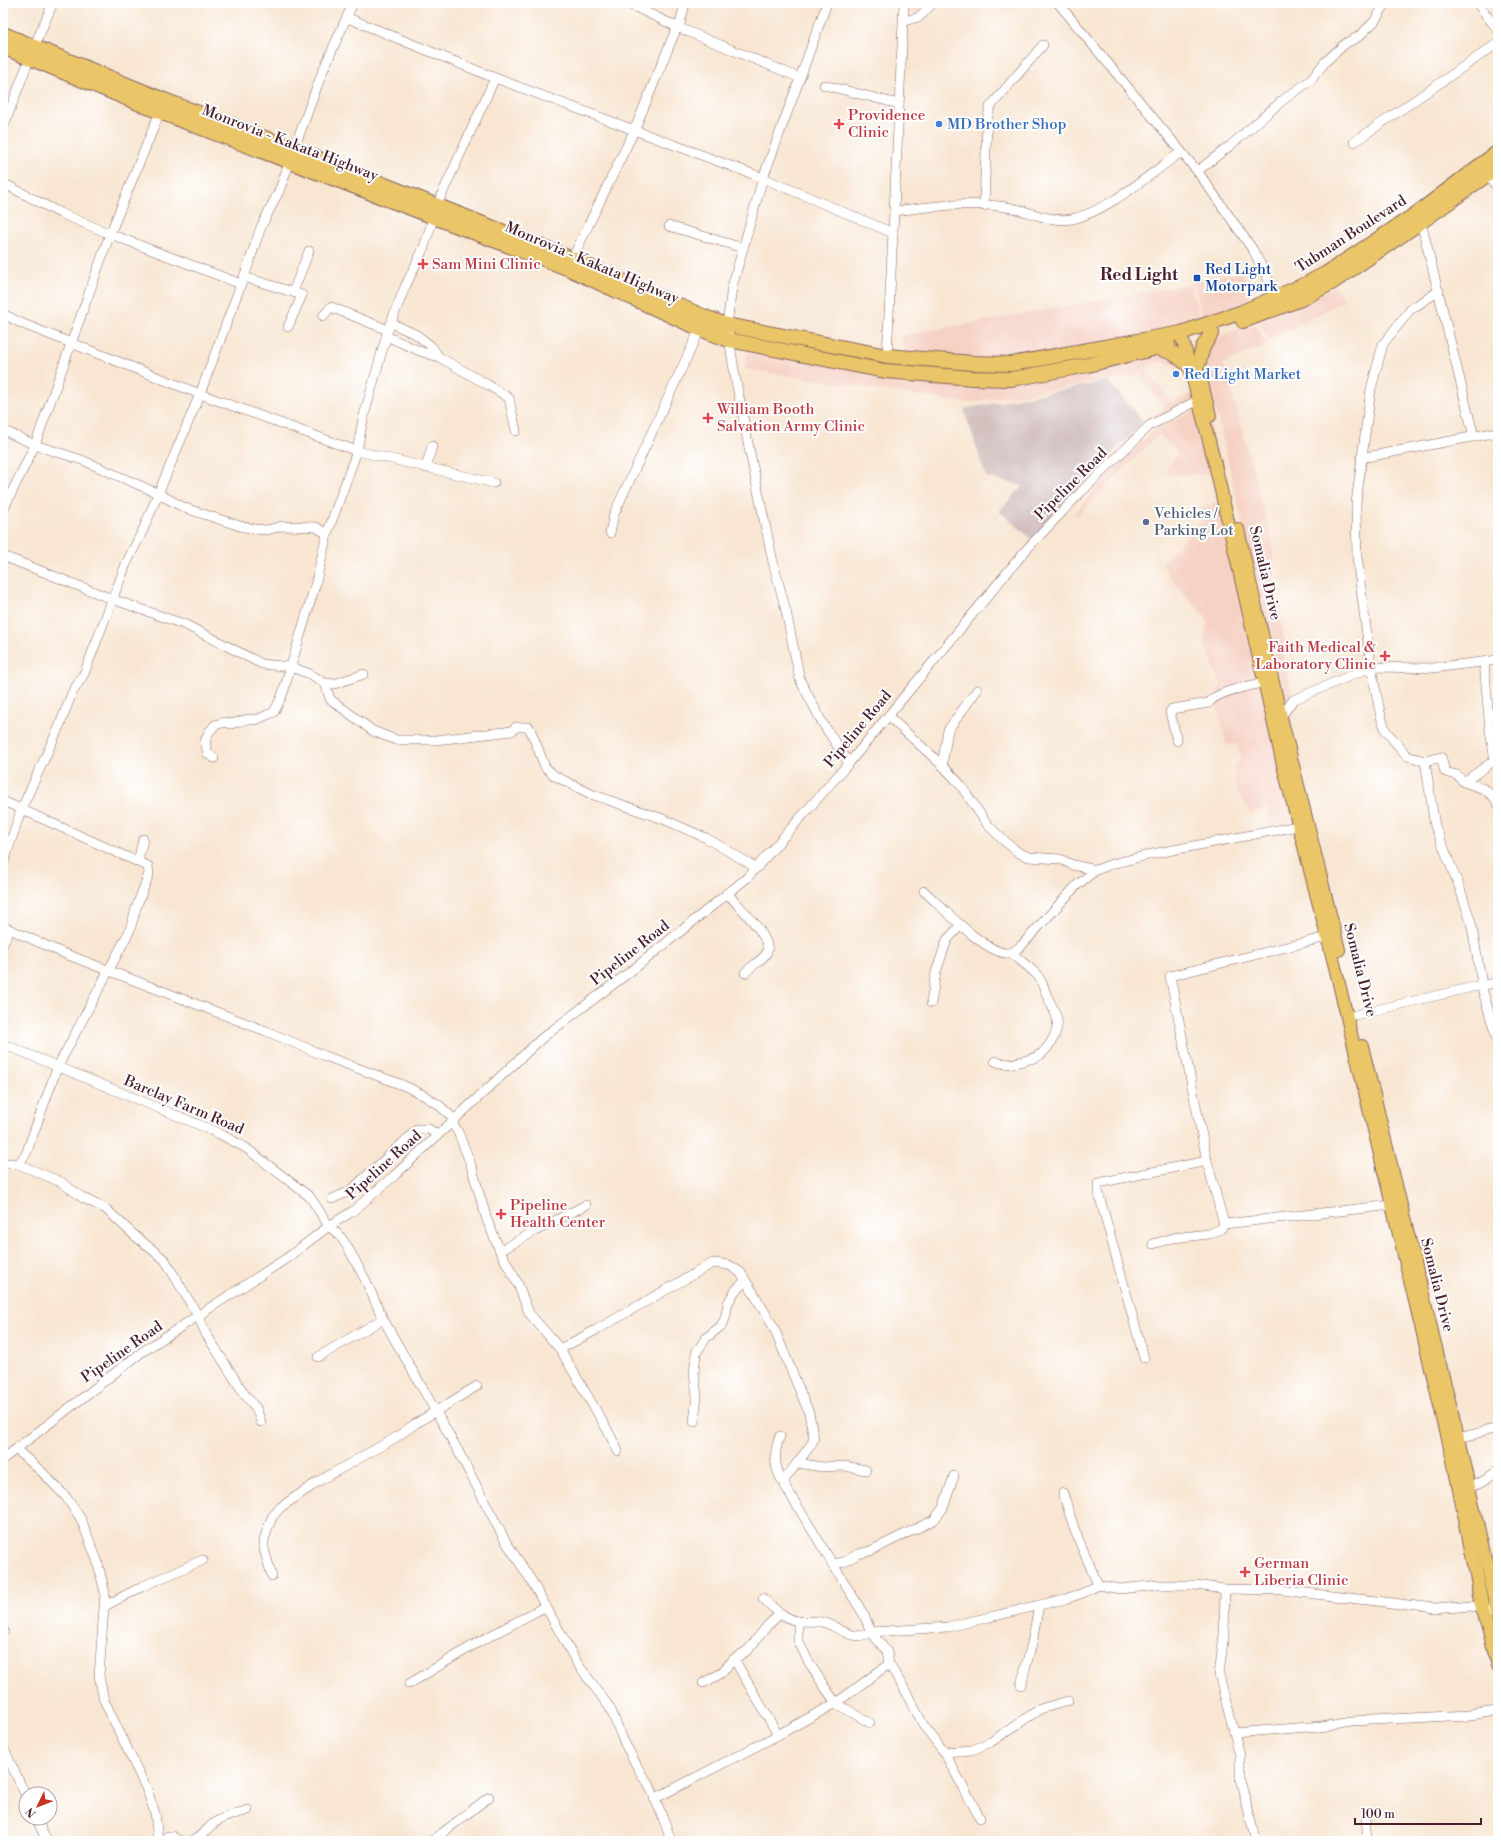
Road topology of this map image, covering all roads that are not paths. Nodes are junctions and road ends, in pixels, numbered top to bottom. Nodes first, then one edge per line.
1 (53, 3) edge
2 (354, 3) edge
3 (627, 3) edge
4 (685, 3) edge
5 (828, 3) edge
6 (904, 3) edge
7 (933, 3) edge
8 (1058, 3) edge
9 (1386, 3) edge
10 (1477, 3) edge
11 (348, 18) junction
12 (904, 21) junction
13 (678, 27) junction
14 (1498, 30) edge
15 (3, 34) edge
16 (1498, 43) edge
17 (1043, 45) dead end
18 (3, 47) edge
19 (32, 52) junction
20 (495, 78) junction
21 (800, 78) junction
22 (824, 85) dead end
23 (899, 104) junction
24 (160, 112) junction
25 (3, 128) edge
26 (634, 131) junction
27 (1354, 142) dead end
28 (1498, 152) edge
29 (1180, 153) junction
30 (292, 155) junction
31 (1492, 171) edge
32 (1198, 172) junction
33 (763, 178) junction
34 (3, 183) edge
35 (1498, 188) edge
36 (984, 206) junction
37 (435, 210) junction
38 (894, 211) junction
39 (1421, 222) junction
40 (669, 226) dead end
41 (893, 233) junction
42 (110, 234) junction
43 (743, 248) junction
44 (309, 251) dead end
45 (572, 259) junction
46 (243, 280) junction
47 (293, 292) junction
48 (1438, 292) junction
49 (1277, 296) junction
50 (3, 314) edge
51 (323, 316) dead end
52 (727, 324) junction
53 (288, 327) dead end
54 (700, 328) junction
55 (388, 330) junction
56 (1212, 332) junction
57 (1186, 336) junction
58 (729, 340) junction
59 (72, 342) junction
60 (1154, 347) junction
61 (887, 356) junction
62 (439, 357) junction
63 (1194, 366) junction
64 (200, 394) junction
65 (1201, 398) junction
66 (3, 430) edge
67 (516, 431) dead end
68 (1498, 432) edge
69 (1474, 437) junction
70 (35, 445) junction
71 (432, 446) dead end
72 (357, 451) junction
73 (1361, 458) junction
74 (426, 468) junction
75 (494, 483) dead end
76 (157, 493) junction
77 (3, 510) edge
78 (610, 533) dead end
79 (327, 534) junction
80 (3, 556) edge
81 (112, 599) junction
82 (1498, 660) edge
83 (1484, 662) junction
84 (291, 667) junction
85 (1371, 667) junction
86 (364, 674) dead end
87 (1265, 682) junction
88 (324, 683) junction
89 (977, 690) dead end
90 (888, 716) junction
91 (1281, 717) junction
92 (1177, 741) dead end
93 (214, 758) dead end
94 (1425, 761) junction
95 (849, 763) junction
96 (942, 765) junction
97 (1464, 782) junction
98 (3, 801) edge
99 (1498, 804) edge
100 (21, 810) junction
101 (1304, 825) junction
102 (143, 839) dead end
103 (138, 862) junction
104 (3, 864) edge
105 (757, 868) junction
106 (1096, 870) junction
107 (924, 891) dead end
108 (727, 893) junction
109 (960, 925) junction
110 (6, 928) edge
111 (1327, 937) junction
112 (3, 944) edge
113 (1012, 953) junction
114 (108, 969) junction
115 (745, 973) dead end
116 (1498, 983) edge
117 (1481, 985) junction
118 (931, 1003) dead end
119 (1355, 1014) junction
120 (1498, 1043) edge
121 (3, 1044) edge
122 (995, 1061) dead end
123 (57, 1068) junction
124 (453, 1122) junction
125 (437, 1135) junction
126 (1207, 1161) junction
127 (3, 1163) edge
128 (18, 1164) junction
129 (332, 1199) dead end
130 (586, 1204) dead end
131 (1392, 1205) junction
132 (1224, 1224) junction
133 (330, 1226) junction
134 (1153, 1244) dead end
135 (500, 1251) junction
136 (745, 1280) junction
137 (198, 1316) junction
138 (383, 1319) junction
139 (560, 1349) junction
140 (318, 1357) dead end
141 (1144, 1358) dead end
142 (477, 1386) dead end
143 (435, 1411) junction
144 (261, 1422) dead end
145 (694, 1422) dead end
146 (1498, 1428) edge
147 (780, 1436) dead end
148 (1458, 1438) junction
149 (16, 1450) junction
150 (618, 1451) dead end
151 (3, 1459) edge
152 (798, 1463) junction
153 (866, 1470) dead end
154 (1498, 1470) edge
155 (954, 1476) dead end
156 (785, 1486) junction
157 (1468, 1489) junction
158 (1062, 1493) dead end
159 (203, 1560) dead end
160 (832, 1564) junction
161 (272, 1576) dead end
162 (1098, 1585) junction
163 (1225, 1589) junction
164 (763, 1598) dead end
165 (1039, 1605) junction
166 (105, 1606) junction
167 (546, 1606) junction
168 (1484, 1609) junction
169 (781, 1613) junction
170 (1498, 1614) edge
171 (798, 1621) junction
172 (871, 1632) junction
173 (734, 1659) junction
174 (889, 1664) junction
175 (1498, 1665) edge
176 (704, 1683) dead end
177 (409, 1684) dead end
178 (1021, 1685) dead end
179 (1068, 1701) dead end
180 (836, 1703) junction
181 (1498, 1711) edge
182 (870, 1723) dead end
183 (1234, 1732) junction
184 (778, 1735) junction
185 (3, 1747) edge
186 (944, 1752) junction
187 (21, 1786) edge
188 (489, 1797) dead end
189 (654, 1799) junction
190 (248, 1810) dead end
191 (980, 1818) dead end
192 (1367, 1821) dead end
193 (40, 1826) edge
194 (47, 1841) edge
195 (158, 1841) edge
196 (162, 1841) edge
197 (180, 1841) edge
198 (194, 1841) edge
199 (432, 1841) edge
200 (671, 1841) edge
201 (1256, 1841) edge
202 (1369, 1841) edge

1 - 19 street
2 - 11 street
3 - 13 street
4 - 13 street
5 - 21 street
6 - 12 street
7 - 12 street
8 - 29 street
9 - 32 street
10 - 14 street
11 - 20 street
11 - 30 street
12 - 23 street
13 - 21 street
13 - 26 street
15 - 19 highway, Monrovia - Kakata Highway
16 - 27 street
17 - 36 street
18 - 19 highway, Monrovia - Kakata Highway
19 - 24 highway, Monrovia - Kakata Highway
19 - 25 street
19 - 30 highway, Monrovia - Kakata Highway
20 - 26 street
20 - 37 street
21 - 33 street
22 - 23 street
23 - 38 street
24 - 30 highway, Monrovia - Kakata Highway
24 - 42 street
26 - 33 street
26 - 45 street
28 - 49 highway, Tubman Boulevard
29 - 32 street
29 - 36 street
30 - 37 highway, Monrovia - Kakata Highway
30 - 46 street
31 - 35 street
31 - 39 highway, Tubman Boulevard
32 - 49 street
33 - 41 street
33 - 43 street
34 - 42 street
36 - 38 street
37 - 45 highway, Monrovia - Kakata Highway
37 - 54 highway, Monrovia - Kakata Highway
37 - 55 street
38 - 41 street
39 - 48 street
39 - 56 highway, Tubman Boulevard
40 - 43 street
41 - 61 street
42 - 46 street
42 - 59 street
43 - 52 street
44 - 47 street
45 - 52 highway, Monrovia - Kakata Highway
46 - 47 street
46 - 64 street
47 - 53 street
48 - 69 street
48 - 73 street
49 - 57 highway, Tubman Boulevard
50 - 59 street
51 - 55 street
52 - 58 street
52 - 61 highway, Monrovia - Kakata Highway
54 - 58 highway, Monrovia - Kakata Highway
54 - 78 street
55 - 62 street
55 - 62 street
55 - 72 street
56 - 57 highway, Tubman Boulevard
56 - 63 highway
57 - 60 highway, Monrovia - Kakata Highway
57 - 61 highway, Monrovia - Kakata Highway
57 - 63 main road, Somalia Drive
58 - 60 highway, Monrovia - Kakata Highway
58 - 95 street
59 - 64 street
59 - 70 street
60 - 63 highway
62 - 67 street
63 - 65 main road, Somalia Drive
64 - 72 street
64 - 76 street
65 - 87 main road, Somalia Drive
65 - 90 street, Pipeline Road
65 - 91 main road, Somalia Drive
66 - 70 street
68 - 69 street
69 - 73 street
70 - 76 street
70 - 77 street
71 - 74 street
72 - 74 street
72 - 79 street
73 - 85 street
74 - 75 street
76 - 79 street
76 - 81 street
79 - 84 street
80 - 81 street
81 - 84 street
81 - 100 street
82 - 83 street
83 - 85 street
83 - 97 street
84 - 88 street
84 - 93 street
85 - 91 street
85 - 94 street
86 - 88 street
87 - 92 street
87 - 101 main road, Somalia Drive
88 - 105 street
89 - 96 street
90 - 95 street, Pipeline Road
90 - 96 street
91 - 101 main road, Somalia Drive
94 - 97 street
94 - 117 street
95 - 105 street, Pipeline Road
96 - 106 street
97 - 99 street
98 - 100 street
100 - 103 street
100 - 104 street
101 - 106 street
101 - 111 main road, Somalia Drive
101 - 119 main road, Somalia Drive
102 - 103 street
103 - 114 street
105 - 108 street, Pipeline Road
106 - 113 street
107 - 109 street
108 - 115 street
108 - 124 street, Pipeline Road
109 - 113 street
109 - 118 street
110 - 112 street
110 - 114 street
111 - 126 street
111 - 131 main road, Somalia Drive
113 - 122 street
114 - 123 street
114 - 124 street
116 - 117 street
117 - 119 street
117 - 120 street
119 - 148 main road, Somalia Drive
121 - 123 street, Barclay Farm Road
123 - 128 street
123 - 133 street, Barclay Farm Road
124 - 125 street, Pipeline Road
124 - 135 street
125 - 129 street
125 - 133 street, Pipeline Road
126 - 132 street
126 - 141 street
127 - 128 street
128 - 137 street
130 - 135 street
131 - 132 street
131 - 168 main road, Somalia Drive
132 - 134 street
133 - 137 street, Pipeline Road
133 - 138 street, Barclay Farm Road
135 - 139 street
136 - 139 street
136 - 145 street
136 - 152 street
137 - 144 street
137 - 149 street, Pipeline Road
138 - 140 street
138 - 143 street, Barclay Farm Road
139 - 150 street
142 - 143 street
143 - 161 street
143 - 167 street, Barclay Farm Road
146 - 148 street
147 - 156 street
148 - 157 main road, Somalia Drive
149 - 151 street, Pipeline Road
149 - 166 street
152 - 153 street
152 - 156 street
154 - 157 street
155 - 160 street
156 - 160 street
157 - 170 main road, Somalia Drive
158 - 162 street
159 - 166 street
160 - 172 street
162 - 163 street
162 - 165 street
163 - 168 street
163 - 183 street
164 - 169 street
165 - 172 street
165 - 178 street
166 - 195 street
167 - 177 street
167 - 189 street, Barclay Farm Road
168 - 170 street
168 - 175 main road, Somalia Drive
169 - 171 street
169 - 173 street
171 - 172 street
171 - 180 street
172 - 174 street
173 - 176 street
173 - 184 street
174 - 180 street
174 - 186 street
179 - 186 street
180 - 182 street
180 - 184 street
181 - 183 street
183 - 201 street
184 - 189 street
185 - 187 street
186 - 191 street
188 - 199 street
189 - 200 street, Barclay Farm Road
190 - 198 street
192 - 202 street
193 - 194 street
196 - 197 street

